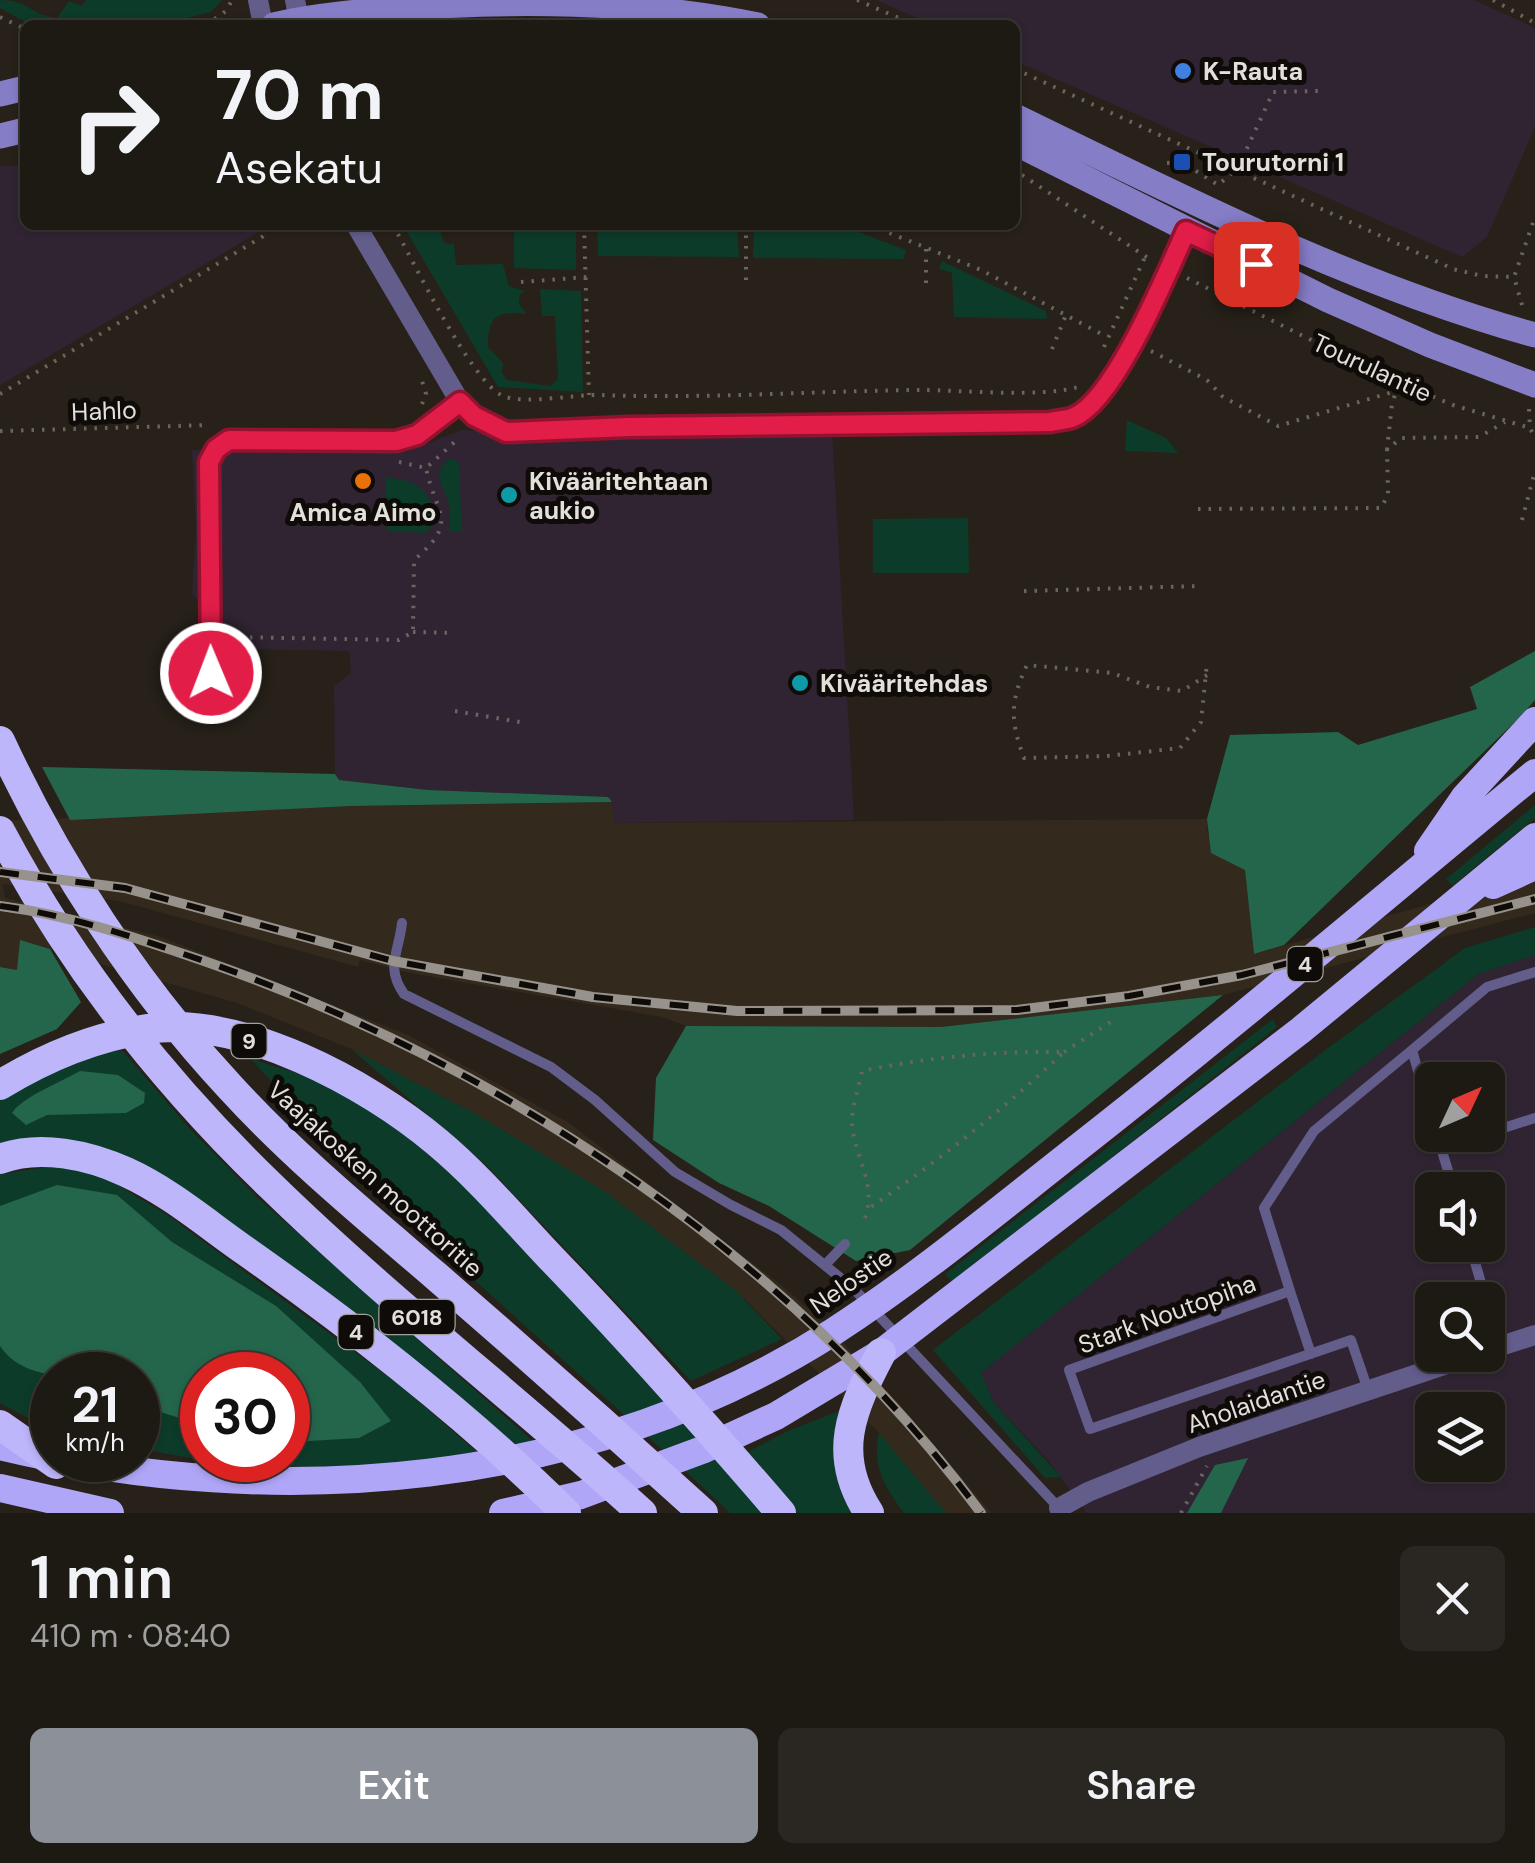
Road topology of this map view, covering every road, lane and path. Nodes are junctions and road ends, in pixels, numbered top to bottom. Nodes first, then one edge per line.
1 (232, 0) edge
2 (857, 0) edge
3 (1494, 0) edge
4 (292, 17) edge
5 (213, 20) edge
6 (733, 20) edge
7 (903, 20) edge
8 (1535, 22) edge
9 (1020, 71) edge
10 (1321, 91) dead end
11 (1020, 118) edge
12 (1020, 146) edge
13 (1168, 163) dead end
14 (1238, 168) junction
15 (1020, 173) edge
16 (1535, 217) edge
17 (267, 230) edge
18 (359, 230) edge
19 (396, 230) edge
20 (584, 230) edge
21 (746, 230) edge
22 (882, 230) edge
23 (1186, 231) junction
24 (926, 248) junction
25 (1145, 257) junction
26 (1169, 268) junction
27 (587, 278) junction
28 (1514, 278) junction
29 (521, 282) dead end
30 (926, 283) dead end
31 (746, 287) dead end
32 (1066, 315) junction
33 (1530, 325) edge
34 (1108, 338) junction
35 (1138, 348) junction
36 (1052, 349) dead end
37 (465, 352) junction
38 (1101, 353) dead end
39 (442, 369) junction
40 (1399, 382) junction
41 (1081, 386) dead end
42 (1396, 390) junction
43 (0, 394) edge
44 (588, 395) junction
45 (1532, 395) edge
46 (460, 402) junction
47 (421, 406) dead end
48 (1506, 421) junction
49 (226, 425) dead end
50 (1530, 428) junction
51 (0, 431) edge
52 (1535, 438) edge
53 (1386, 450) junction
54 (426, 468) dead end
55 (1535, 471) edge
56 (1198, 509) dead end
57 (1522, 520) dead end
58 (1198, 586) dead end
59 (1024, 590) dead end
60 (413, 632) junction
61 (454, 633) dead end
62 (210, 638) junction
63 (1208, 663) dead end
64 (211, 673) dead end
65 (1207, 674) junction
66 (455, 711) dead end
67 (1535, 721) edge
68 (526, 723) dead end
69 (4, 750) edge
70 (1535, 773) edge
71 (0, 831) edge
72 (1535, 836) edge
73 (1535, 866) edge
74 (1419, 869) junction
75 (1464, 898) junction
76 (402, 923) dead end
77 (1535, 972) edge
78 (1112, 1020) dead end
79 (1412, 1050) junction
80 (1064, 1052) junction
81 (1415, 1062) edge
82 (0, 1085) edge
83 (1535, 1118) edge
84 (1505, 1128) edge
85 (0, 1160) edge
86 (868, 1209) junction
87 (865, 1218) dead end
88 (845, 1244) dead end
89 (825, 1265) junction
90 (1290, 1291) junction
91 (1535, 1334) edge
92 (1505, 1344) edge
93 (881, 1354) junction
94 (1310, 1354) junction
95 (1423, 1372) edge
96 (1368, 1390) junction
97 (0, 1425) edge
98 (0, 1446) edge
99 (30, 1446) edge
100 (30, 1456) edge
101 (151, 1482) edge
102 (0, 1488) edge
103 (1061, 1510) edge
104 (110, 1513) edge
105 (503, 1513) edge
106 (566, 1513) edge
107 (642, 1513) edge
108 (702, 1513) edge
109 (781, 1513) edge
110 (869, 1513) edge

1 - 5 path
2 - 7 path
3 - 8 path
4 - 6 main road
9 - 14 path
10 - 14 path
11 - 33 main road
12 - 23 main road, Tourulantie
13 - 14 path
14 - 28 path
15 - 25 path, Tourulantie
16 - 28 path
17 - 43 path
18 - 39 street
19 - 37 path
20 - 27 path
21 - 31 path
22 - 24 path
23 - 26 street
23 - 45 main road, Tourulantie
24 - 30 path
24 - 32 path
25 - 26 path, Tourulantie
25 - 34 path
26 - 35 street
26 - 40 path, Tourulantie
27 - 29 path
27 - 44 path
28 - 33 path
32 - 34 path
32 - 36 path
34 - 35 path
34 - 38 path
35 - 42 path
35 - 46 street
37 - 39 path
37 - 44 path
39 - 46 street
39 - 47 path
40 - 42 path
40 - 48 path, Tourulantie
41 - 44 path
42 - 53 path
45 - 50 path
46 - 62 street
48 - 50 path, Tourulantie
48 - 53 path
49 - 51 path, Hahlo
50 - 52 path
53 - 56 path
54 - 60 path
55 - 57 path
58 - 59 path
60 - 61 path
60 - 62 path
62 - 64 street
63 - 65 path
65 - 65 path
66 - 68 path
67 - 74 highway
69 - 108 highway, Vaajakosken moottoritie / 6018
70 - 74 highway, Nelostie / 4
71 - 107 highway, 6018
72 - 75 highway, 4
73 - 75 highway
74 - 101 highway, Nelostie / 4
75 - 93 highway, 4
76 - 89 lane
77 - 79 lane
78 - 80 path
79 - 81 lane
79 - 90 lane, Stark Noutopiha
80 - 86 path
80 - 86 path
82 - 109 highway, 9
83 - 84 lane
85 - 106 highway, 4
86 - 87 path
88 - 89 lane
89 - 103 lane
90 - 94 lane
90 - 94 lane, Stark Noutopiha
91 - 92 street
93 - 105 highway, 4
93 - 110 highway, 4
94 - 96 lane, Stark Noutopiha
95 - 96 street, Aholaidantie
96 - 103 street, Aholaidantie
97 - 99 highway, 4
98 - 100 highway, Nelostie
102 - 104 highway

